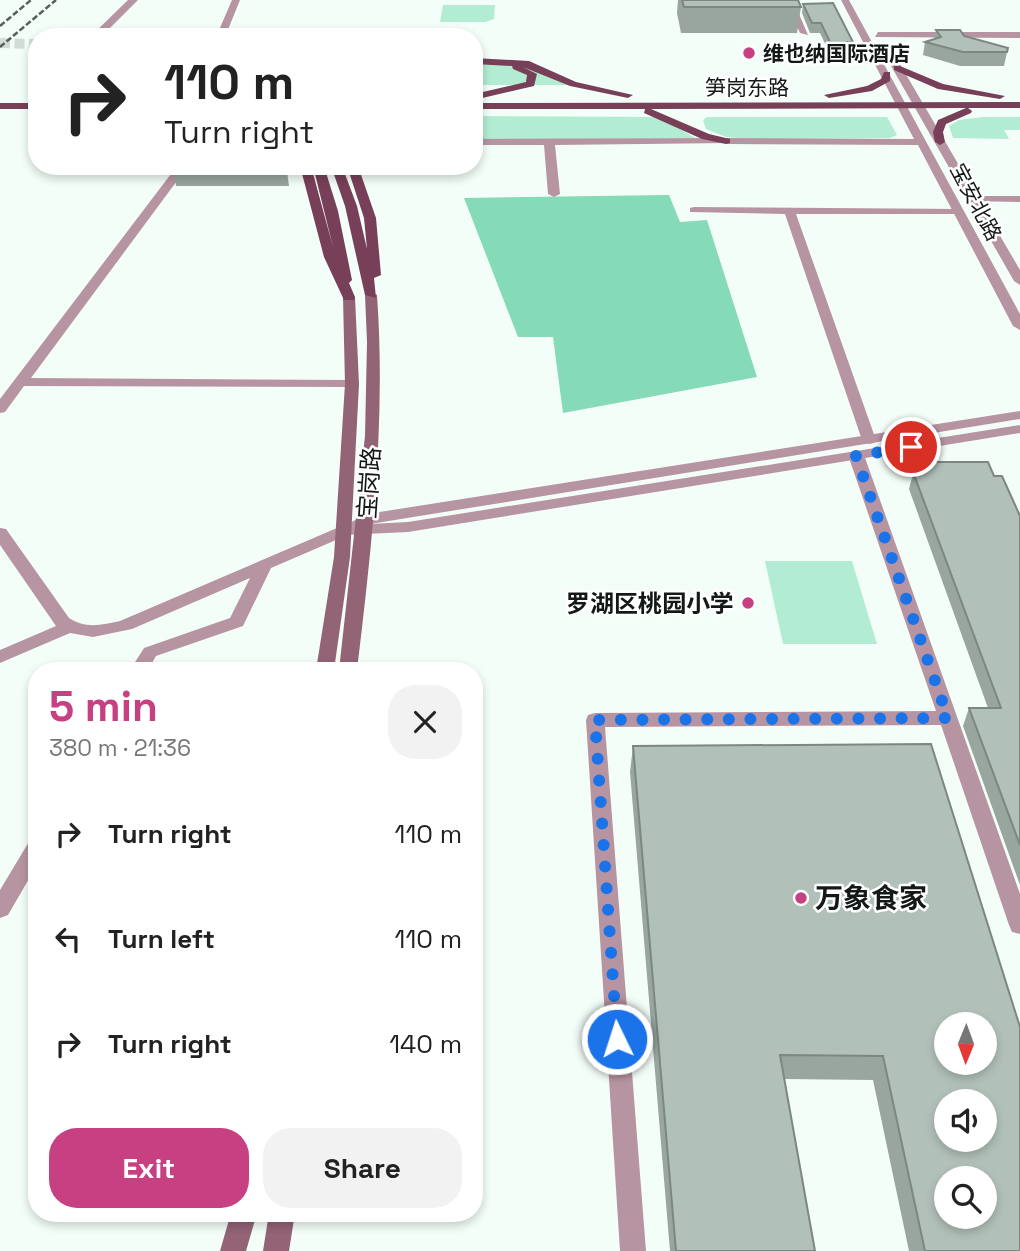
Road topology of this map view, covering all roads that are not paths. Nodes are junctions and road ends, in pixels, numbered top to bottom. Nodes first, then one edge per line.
1 (134, 0) edge
2 (236, 0) edge
3 (789, 0) edge
4 (845, 0) edge
5 (871, 23) dead end
6 (106, 28) edge
7 (223, 28) edge
8 (805, 33) dead end
9 (878, 35) junction
10 (1020, 35) edge
11 (483, 64) edge
12 (483, 65) edge
13 (897, 68) junction
14 (887, 75) junction
15 (628, 95) junction
16 (829, 95) junction
17 (0, 96) edge
18 (28, 96) edge
19 (1020, 96) edge
20 (483, 97) edge
21 (483, 99) edge
22 (483, 99) edge
23 (901, 100) junction
24 (916, 100) junction
25 (1003, 100) junction
26 (1020, 105) edge
27 (0, 106) edge
28 (28, 106) edge
29 (609, 106) junction
30 (740, 106) junction
31 (726, 141) junction
32 (483, 142) edge
33 (549, 142) junction
34 (923, 142) junction
35 (940, 142) junction
36 (176, 175) edge
37 (307, 175) edge
38 (321, 175) edge
39 (339, 175) edge
40 (355, 175) edge
41 (554, 194) dead end
42 (973, 199) junction
43 (1020, 199) edge
44 (694, 210) dead end
45 (789, 210) junction
46 (958, 211) junction
47 (1020, 281) edge
48 (371, 295) junction
49 (349, 297) junction
50 (1020, 326) edge
51 (20, 382) junction
52 (352, 384) junction
53 (0, 409) edge
54 (1020, 415) edge
55 (1020, 429) edge
56 (869, 440) junction
57 (856, 456) junction
58 (366, 525) junction
59 (344, 530) junction
60 (0, 533) edge
61 (265, 563) junction
62 (69, 627) junction
63 (0, 657) edge
64 (144, 662) edge
65 (327, 662) edge
66 (349, 662) edge
67 (948, 718) junction
68 (28, 861) edge
69 (0, 909) edge
70 (1020, 925) edge
71 (241, 1222) edge
72 (281, 1222) edge
73 (233, 1251) edge
74 (276, 1251) edge
75 (633, 1251) edge

1 - 6 street
2 - 7 street
3 - 8 street
4 - 14 street, 宝安北路
5 - 9 street, 宝安北路
9 - 10 street
9 - 13 street, 宝安北路
11 - 15 main road
12 - 20 main road
13 - 24 street, 宝安北路
13 - 25 main road
14 - 16 main road
14 - 23 street, 宝安北路
15 - 16 main road, 笋岗东路
15 - 21 main road, 笋岗东路
16 - 23 main road, 笋岗东路
17 - 18 main road
19 - 25 main road, 笋岗东路
22 - 29 main road, 笋岗东路
23 - 24 main road, 笋岗东路
23 - 30 main road, 笋岗东路
23 - 34 street, 宝安北路
24 - 25 main road, 笋岗东路
24 - 35 street, 宝安北路
25 - 26 main road, 笋岗东路
25 - 35 main road
27 - 28 main road
29 - 30 main road, 笋岗东路
29 - 31 main road
30 - 31 main road
31 - 33 street
31 - 34 street
32 - 33 street
33 - 41 street
34 - 46 street, 宝安北路
35 - 42 street, 宝安北路
36 - 51 street
37 - 49 main road
38 - 49 main road
39 - 48 main road
40 - 48 main road
42 - 43 street
42 - 47 street, 宝安北路
44 - 45 street
45 - 46 street
45 - 56 street
46 - 50 street, 宝安北路
48 - 58 main road, 宝岗路
49 - 52 main road, 宝岗路
51 - 52 street
51 - 53 street
52 - 59 main road, 宝岗路
54 - 56 street
55 - 57 street
56 - 58 street
57 - 58 street
57 - 67 street
58 - 59 street
58 - 66 main road, 宝岗路
59 - 61 street
59 - 65 main road, 宝岗路
60 - 62 street
61 - 62 street
61 - 64 street
62 - 63 street
67 - 70 street
67 - 75 street
68 - 69 street
71 - 73 main road
72 - 74 main road

